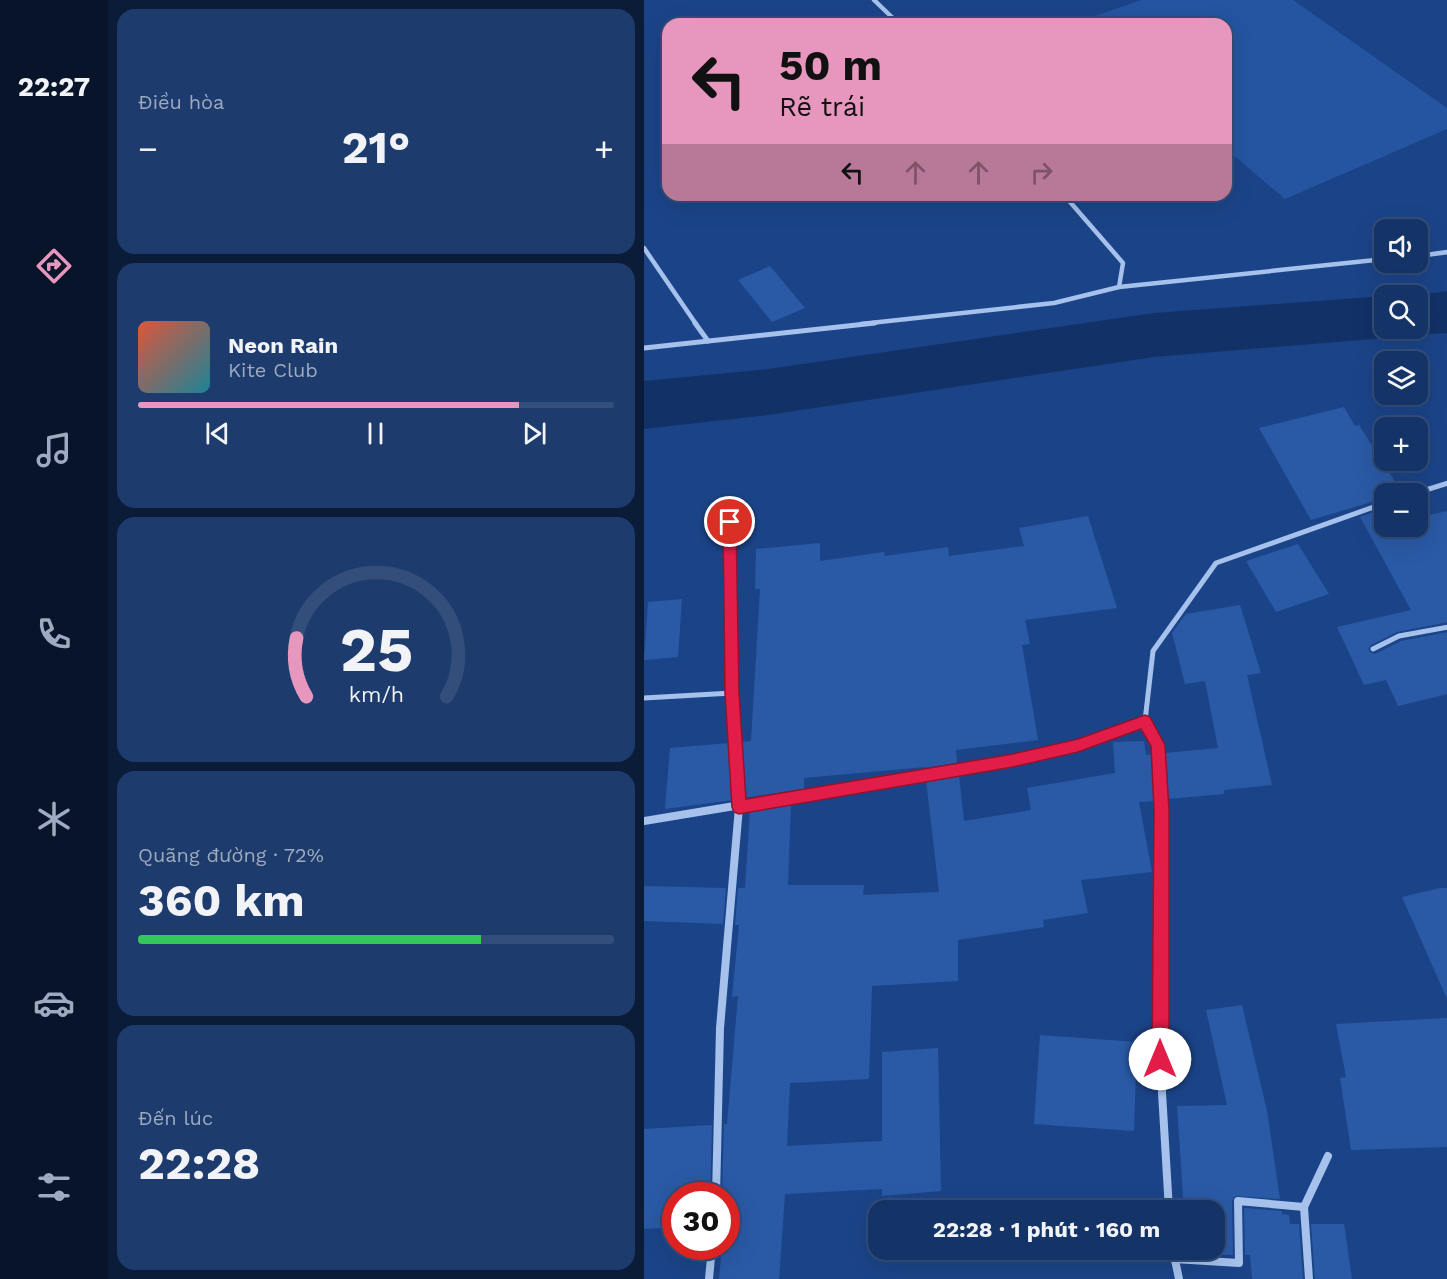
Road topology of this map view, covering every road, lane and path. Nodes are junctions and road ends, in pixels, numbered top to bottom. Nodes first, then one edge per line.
1 (874, 0) edge
2 (893, 18) edge
3 (1069, 201) edge
4 (644, 248) edge
5 (1448, 252) edge
6 (1428, 255) edge
7 (1374, 260) edge
8 (1119, 287) junction
9 (708, 340) junction
10 (644, 348) edge
11 (1448, 483) edge
12 (1428, 489) edge
13 (1374, 507) edge
14 (730, 522) dead end
15 (1448, 627) edge
16 (1373, 649) dead end
17 (732, 693) junction
18 (644, 698) edge
19 (1145, 721) junction
20 (739, 807) junction
21 (644, 821) edge
22 (1328, 1156) dead end
23 (716, 1182) edge
24 (1168, 1200) edge
25 (1304, 1207) junction
26 (711, 1260) edge
27 (1174, 1260) edge
28 (1190, 1260) edge
29 (709, 1279) edge
30 (1178, 1279) edge
31 (1309, 1279) edge

1 - 2 street
3 - 8 street
4 - 9 street
5 - 6 street
7 - 8 street
8 - 9 street
9 - 10 street
11 - 12 street
13 - 19 street
14 - 17 street
15 - 16 street
17 - 18 street
17 - 20 street
19 - 20 street
19 - 24 street
20 - 21 street
20 - 23 street
22 - 25 street
25 - 28 street
25 - 31 street
26 - 29 street
27 - 30 street

